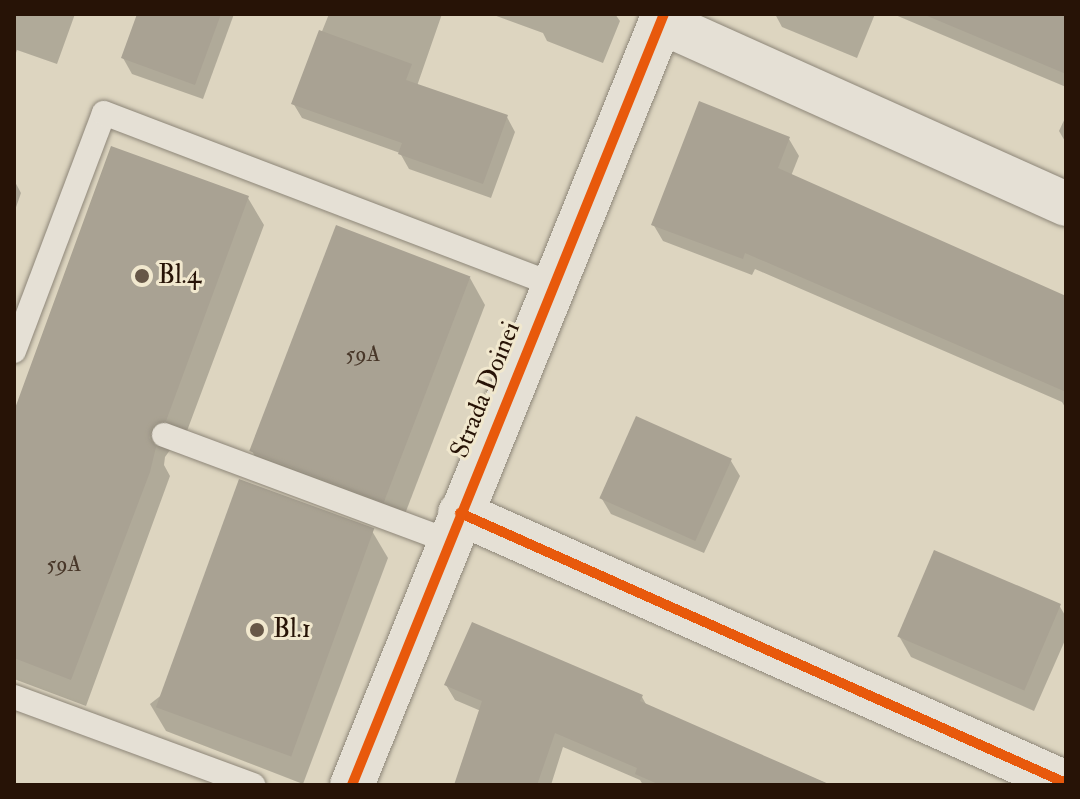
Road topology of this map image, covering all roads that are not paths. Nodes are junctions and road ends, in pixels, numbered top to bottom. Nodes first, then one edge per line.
1 (663, 18) edge
2 (1066, 204) edge
3 (552, 284) junction
4 (14, 351) edge
5 (164, 435) dead end
6 (454, 527) junction
7 (14, 697) edge
8 (1066, 783) edge
9 (253, 785) edge
10 (352, 785) edge

1 - 2 street
1 - 3 street, Strada Doinei
3 - 4 lane
3 - 6 street, Strada Doinei
5 - 6 lane
6 - 8 street
6 - 10 street, Strada Doinei
7 - 9 lane

